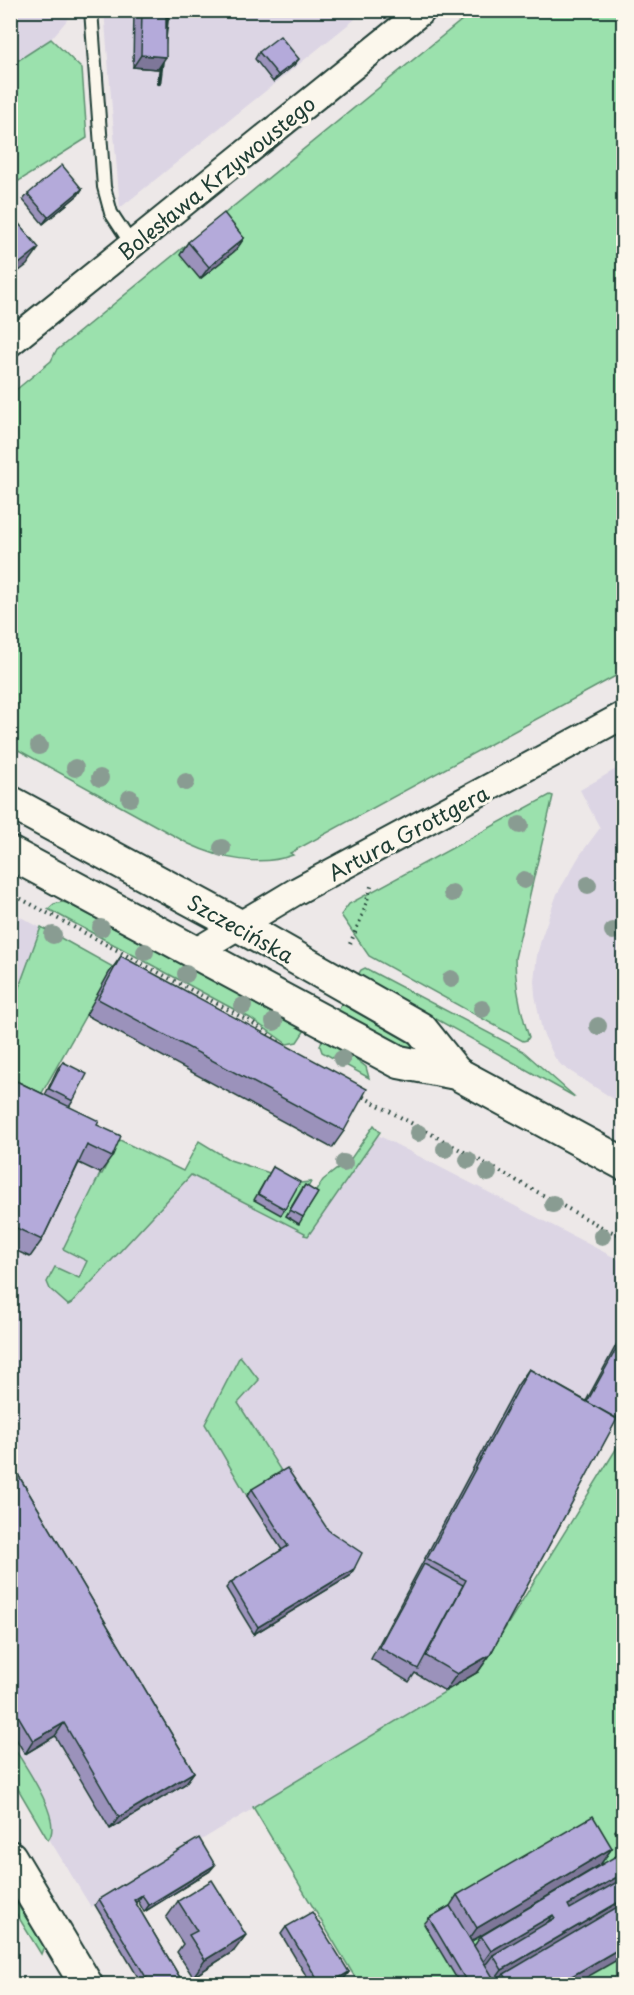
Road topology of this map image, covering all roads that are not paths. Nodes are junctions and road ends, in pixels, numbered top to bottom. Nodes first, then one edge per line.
1 (91, 10) edge
2 (423, 10) edge
3 (132, 245) junction
4 (10, 343) edge
5 (624, 716) edge
6 (10, 802) edge
7 (10, 854) edge
8 (238, 925) junction
9 (195, 952) junction
10 (456, 1073) junction
11 (624, 1164) edge
12 (10, 1857) edge
13 (86, 1984) edge

1 - 3 lane
2 - 3 street, Bolesława Krzywoustego
3 - 4 street, Bolesława Krzywoustego
5 - 8 street, Artura Grottgera
6 - 8 street, Szczecińska
7 - 9 street, Szczecińska
8 - 9 street, Artura Grottgera
8 - 10 street, Szczecińska
9 - 10 street, Szczecińska
10 - 11 street, Szczecińska
12 - 13 street

